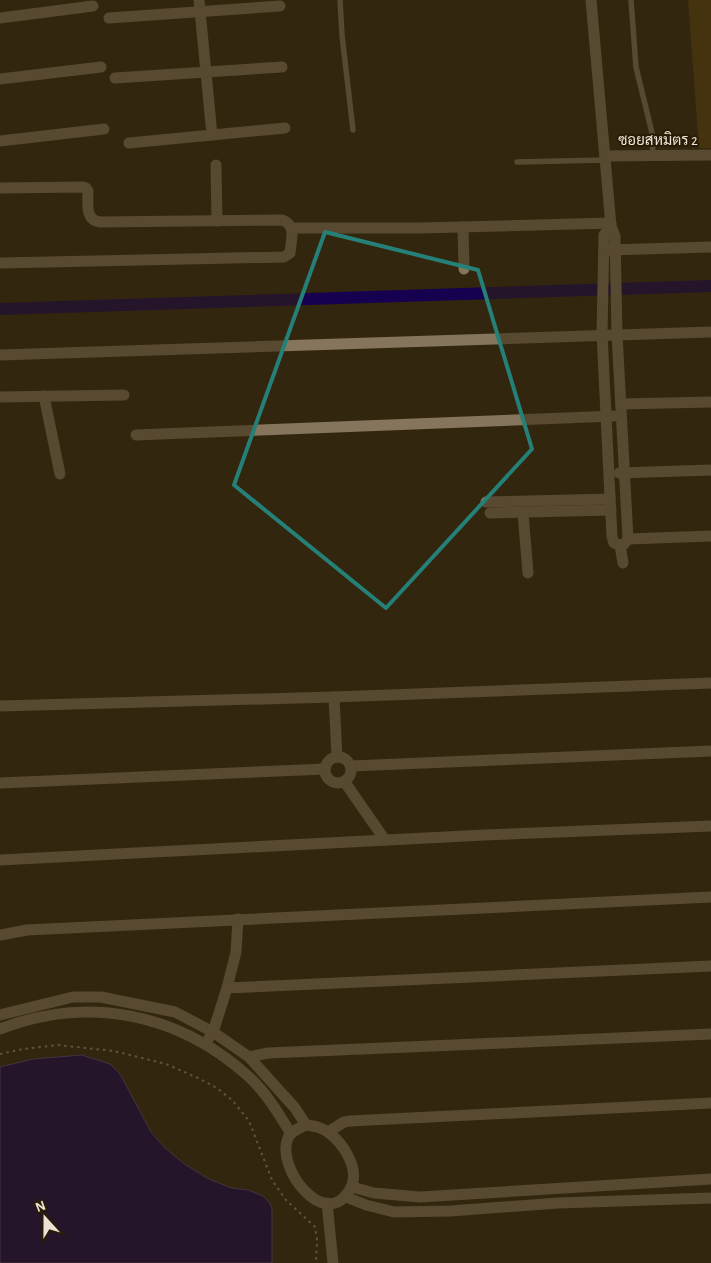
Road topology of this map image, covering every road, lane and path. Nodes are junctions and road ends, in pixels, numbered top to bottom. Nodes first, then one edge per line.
1 (340, 0) edge
2 (591, 0) edge
3 (631, 0) edge
4 (93, 6) dead end
5 (200, 6) edge
6 (280, 6) dead end
7 (0, 18) edge
8 (109, 18) dead end
9 (101, 67) dead end
10 (282, 67) dead end
11 (206, 72) junction
12 (115, 78) dead end
13 (0, 79) edge
14 (285, 128) dead end
15 (104, 129) dead end
16 (353, 130) dead end
17 (212, 135) junction
18 (0, 141) edge
19 (129, 143) dead end
20 (711, 155) edge
21 (653, 156) junction
22 (605, 158) junction
23 (517, 162) dead end
24 (216, 165) dead end
25 (0, 188) edge
26 (217, 221) junction
27 (611, 225) junction
28 (463, 227) junction
29 (292, 228) junction
30 (711, 247) edge
31 (610, 250) junction
32 (0, 263) edge
33 (610, 265) junction
34 (464, 269) dead end
35 (711, 332) edge
36 (602, 334) junction
37 (618, 334) junction
38 (0, 355) edge
39 (124, 395) dead end
40 (44, 396) junction
41 (0, 397) edge
42 (711, 402) edge
43 (622, 410) junction
44 (606, 417) junction
45 (136, 435) dead end
46 (711, 470) edge
47 (625, 473) junction
48 (60, 474) dead end
49 (609, 474) junction
50 (611, 504) junction
51 (523, 513) junction
52 (711, 536) edge
53 (624, 542) junction
54 (623, 564) dead end
55 (528, 573) dead end
56 (711, 683) edge
57 (334, 697) junction
58 (0, 706) edge
59 (711, 751) edge
60 (337, 756) junction
61 (351, 766) junction
62 (325, 769) junction
63 (344, 781) junction
64 (0, 783) edge
65 (711, 826) edge
66 (385, 840) junction
67 (0, 860) edge
68 (711, 897) edge
69 (238, 919) junction
70 (0, 935) edge
71 (711, 966) edge
72 (228, 988) junction
73 (0, 1015) edge
74 (0, 1029) edge
75 (213, 1032) junction
76 (711, 1034) edge
77 (204, 1044) junction
78 (0, 1054) edge
79 (249, 1057) junction
80 (711, 1103) edge
81 (306, 1125) junction
82 (328, 1132) junction
83 (291, 1134) junction
84 (711, 1179) edge
85 (602, 1185) junction
86 (349, 1192) junction
87 (711, 1198) edge
88 (603, 1201) junction
89 (327, 1203) junction
90 (316, 1263) edge
91 (332, 1263) edge

1 - 16 lane
2 - 22 street
3 - 21 lane
4 - 7 street
5 - 6 street
5 - 8 street
5 - 11 street
9 - 13 street
10 - 11 street
11 - 12 street
11 - 17 street
14 - 17 street
15 - 18 street
17 - 19 street
20 - 21 street, ซอยสหมิตร 2
21 - 22 street, ซอยสหมิตร 2
22 - 23 lane
22 - 27 street
24 - 26 street
25 - 26 street
26 - 29 street
27 - 28 street
27 - 31 street
28 - 29 street
28 - 34 street
29 - 32 street
30 - 31 street
31 - 33 street
33 - 36 street
33 - 37 street
35 - 37 street
36 - 37 street
36 - 38 street
36 - 44 street
37 - 43 street
39 - 40 street
40 - 41 street
40 - 48 street
42 - 43 street
43 - 44 street
43 - 47 street
44 - 45 street
44 - 49 street
46 - 47 street
47 - 49 street
47 - 53 street
49 - 50 street
50 - 51 street
50 - 51 street
50 - 53 street
51 - 55 street
52 - 53 street
53 - 54 street
56 - 57 street
57 - 58 street
57 - 60 street
59 - 61 street
60 - 61 street
60 - 62 street
61 - 63 street
62 - 63 street
62 - 64 street
63 - 66 street
65 - 66 street
66 - 67 street
68 - 69 street
69 - 70 street
69 - 72 street
71 - 72 street
72 - 75 street
73 - 75 street
74 - 77 street
75 - 77 street
75 - 79 street
76 - 79 street
77 - 83 street
78 - 90 path
79 - 81 street
80 - 82 street
81 - 82 street
81 - 83 street
82 - 86 street
83 - 89 street
84 - 85 street
85 - 86 street
85 - 88 street
86 - 88 street
86 - 89 street
87 - 88 street
89 - 91 street

